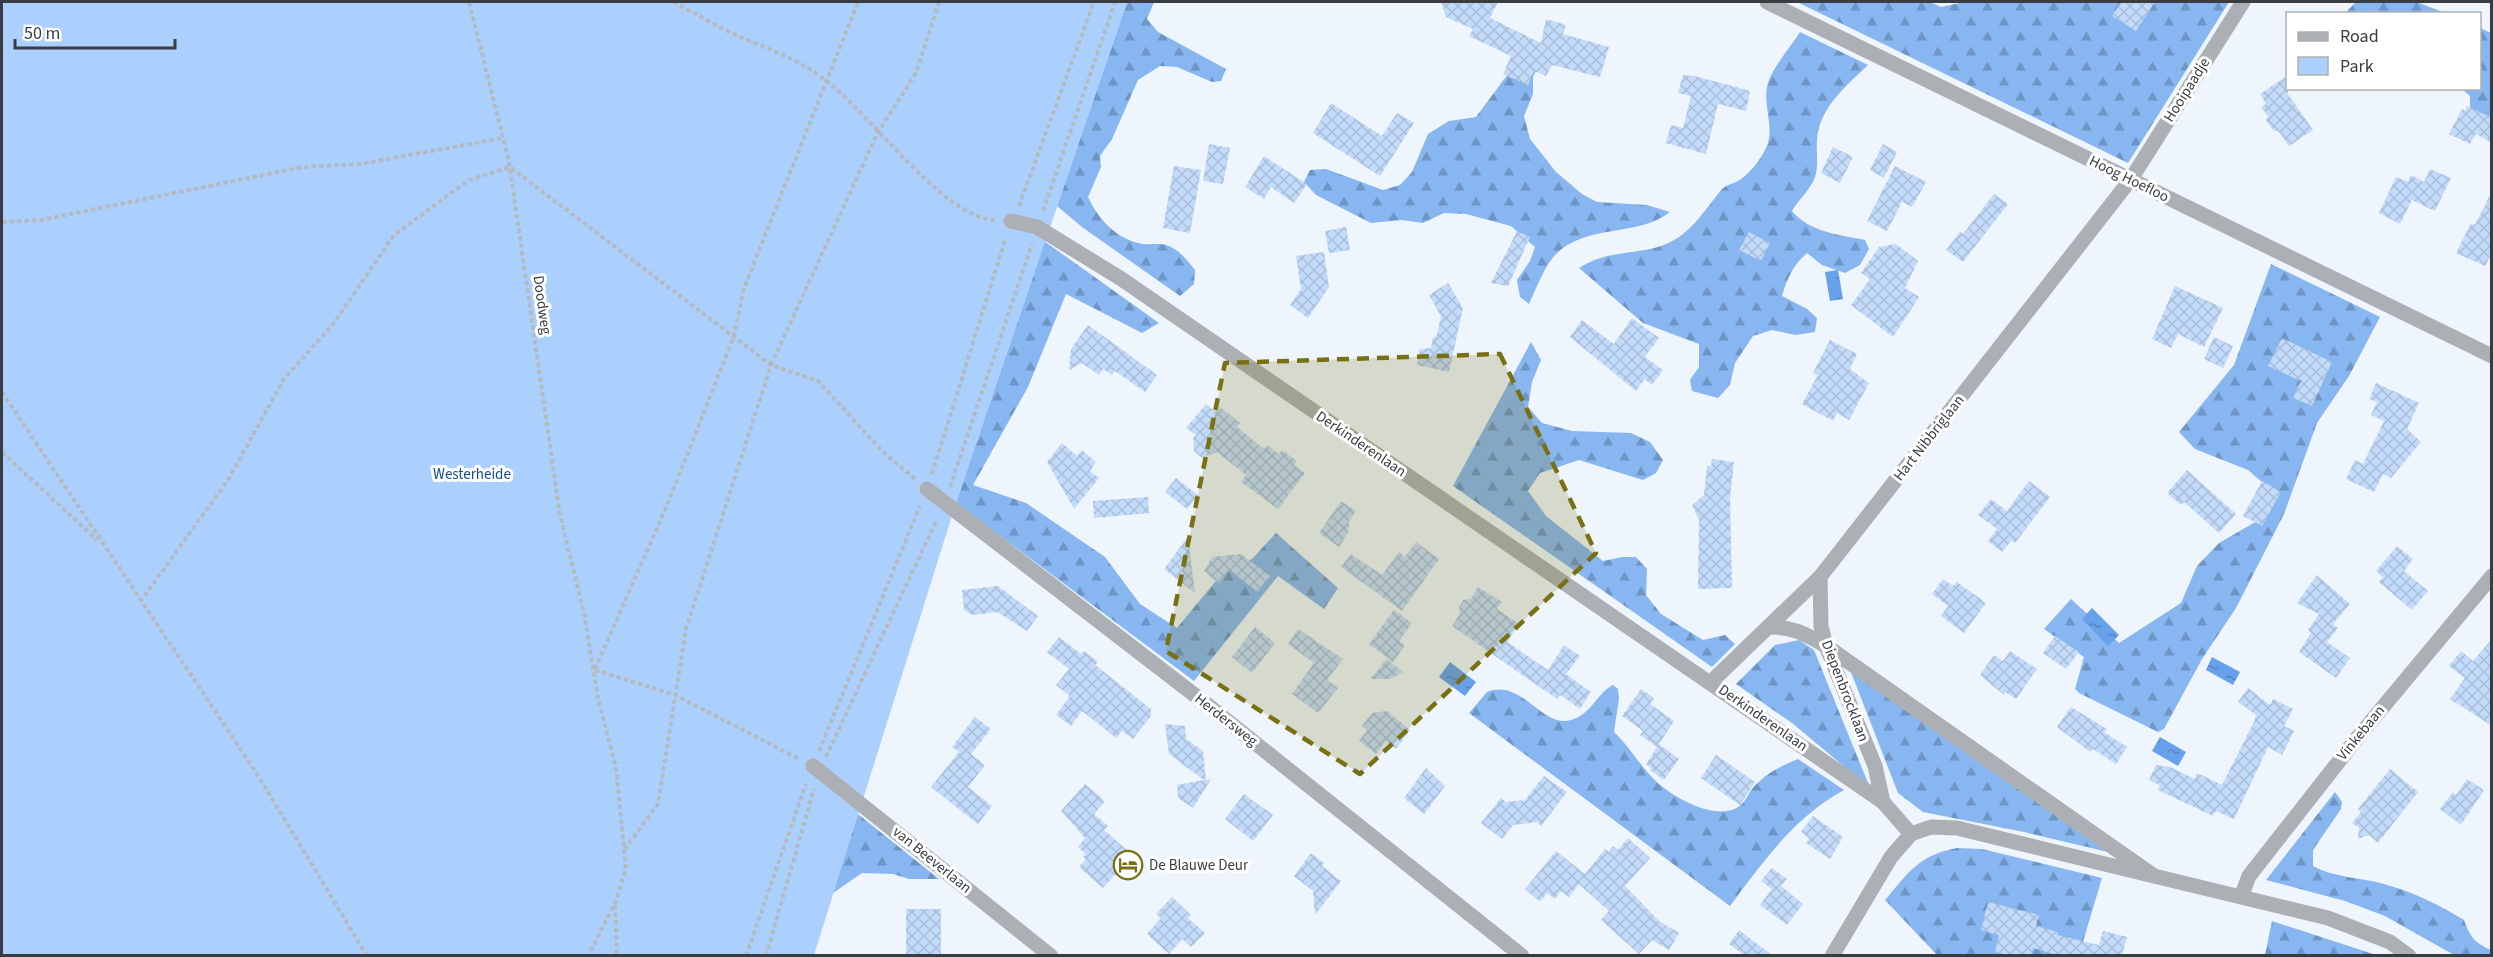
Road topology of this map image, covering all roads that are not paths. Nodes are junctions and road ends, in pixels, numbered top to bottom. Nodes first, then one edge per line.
1 (1767, 2) edge
2 (2242, 2) edge
3 (2131, 179) junction
4 (1011, 221) road end
5 (2492, 356) edge
6 (927, 489) road end
7 (2492, 576) edge
8 (1820, 577) junction
9 (1768, 627) junction
10 (1826, 646) junction
11 (1711, 682) junction
12 (813, 766) road end
13 (1883, 802) junction
14 (1911, 834) junction
15 (2154, 876) junction
16 (2241, 897) junction
17 (1050, 956) edge
18 (1522, 956) edge
19 (1832, 956) edge
20 (2409, 956) edge

1 - 3 street, Hoog Hoefloo
2 - 3 street, Hooipaadje
3 - 5 street, Hoog Hoefloo
3 - 8 street, Hart Nibbriglaan
4 - 11 street, Derkinderenlaan
6 - 18 street, Herdersweg
7 - 16 street, Vinkebaan
8 - 9 street, Hart Nibbriglaan
8 - 10 street, Diepenbrocklaan
9 - 10 street
9 - 11 street, Hart Nibbriglaan
10 - 13 street, Diepenbrocklaan
10 - 15 street
11 - 13 street, Derkinderenlaan
12 - 17 street, van Beeverlaan
13 - 14 street, Derkinderenlaan
14 - 15 street
14 - 19 street
15 - 16 street
16 - 20 street

